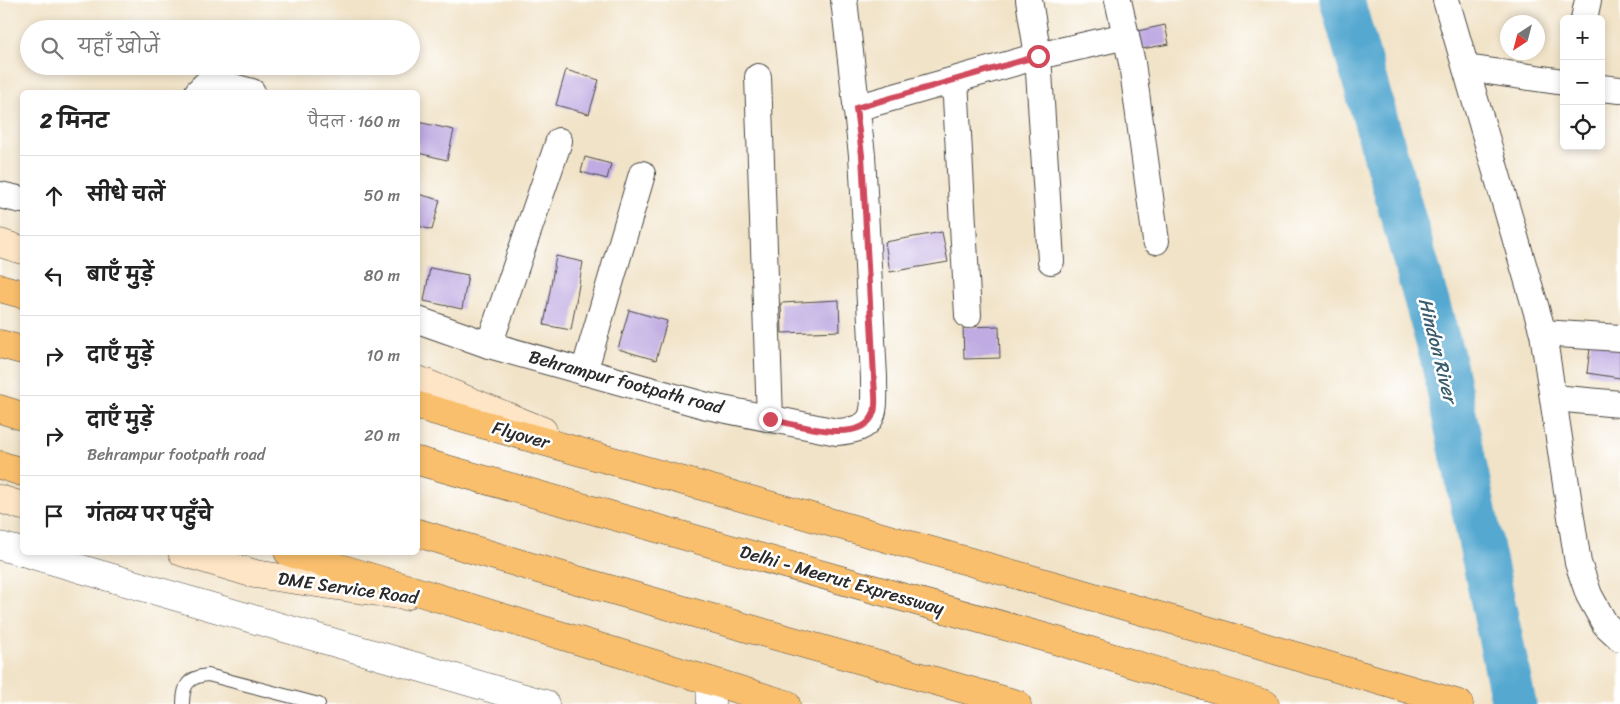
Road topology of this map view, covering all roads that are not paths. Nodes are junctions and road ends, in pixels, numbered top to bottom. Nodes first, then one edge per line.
1 (844, 0) edge
2 (1028, 0) edge
3 (1118, 0) edge
4 (1446, 0) edge
5 (1588, 0) edge
6 (1585, 15) edge
7 (1126, 36) junction
8 (1038, 56) junction
9 (1466, 68) junction
10 (758, 77) dead end
11 (955, 80) junction
12 (1560, 81) edge
13 (1605, 88) edge
14 (200, 90) edge
15 (245, 90) edge
16 (1620, 90) edge
17 (856, 108) junction
18 (559, 141) dead end
19 (642, 174) dead end
20 (0, 195) edge
21 (20, 200) edge
22 (1156, 241) dead end
23 (0, 243) edge
24 (20, 249) edge
25 (1051, 261) dead end
26 (0, 288) edge
27 (20, 293) edge
28 (968, 315) dead end
29 (420, 321) edge
30 (1543, 333) junction
31 (1620, 338) edge
32 (0, 344) edge
33 (489, 344) junction
34 (20, 349) edge
35 (584, 372) junction
36 (420, 381) edge
37 (1554, 398) junction
38 (1620, 404) edge
39 (420, 407) edge
40 (0, 409) edge
41 (20, 415) edge
42 (770, 419) junction
43 (420, 462) edge
44 (624, 464) junction
45 (0, 465) edge
46 (20, 471) edge
47 (0, 499) edge
48 (20, 505) edge
49 (420, 534) edge
50 (0, 546) edge
51 (20, 551) edge
52 (33, 555) edge
53 (192, 555) edge
54 (298, 555) edge
55 (456, 604) junction
56 (1620, 638) edge
57 (710, 692) edge
58 (183, 704) edge
59 (319, 704) edge
60 (545, 704) edge
61 (786, 704) edge
62 (1017, 704) edge
63 (1266, 704) edge
64 (1458, 704) edge

1 - 17 street
2 - 8 street
3 - 7 street
4 - 9 street
5 - 6 street
7 - 8 street
7 - 22 street
8 - 11 street
8 - 25 street
9 - 12 street
9 - 30 street
10 - 42 street
11 - 17 street
11 - 28 street
13 - 16 street
14 - 15 street
17 - 42 street, Behrampur footpath road
18 - 33 street
19 - 35 street
20 - 21 street
23 - 24 main road
26 - 27 highway
29 - 33 street, Behrampur footpath road
30 - 31 street
30 - 37 street
32 - 34 highway
33 - 35 street, Behrampur footpath road
35 - 42 street, Behrampur footpath road
36 - 44 main road
37 - 38 street
37 - 56 street
39 - 44 highway, Flyover
40 - 41 highway
43 - 63 highway, Delhi - Meerut Expressway
44 - 64 highway, Flyover
45 - 46 highway
47 - 48 main road
49 - 62 highway
50 - 51 street
52 - 60 street
53 - 55 main road, DME Service Road
54 - 55 highway
55 - 57 highway
57 - 61 highway
58 - 59 lane

